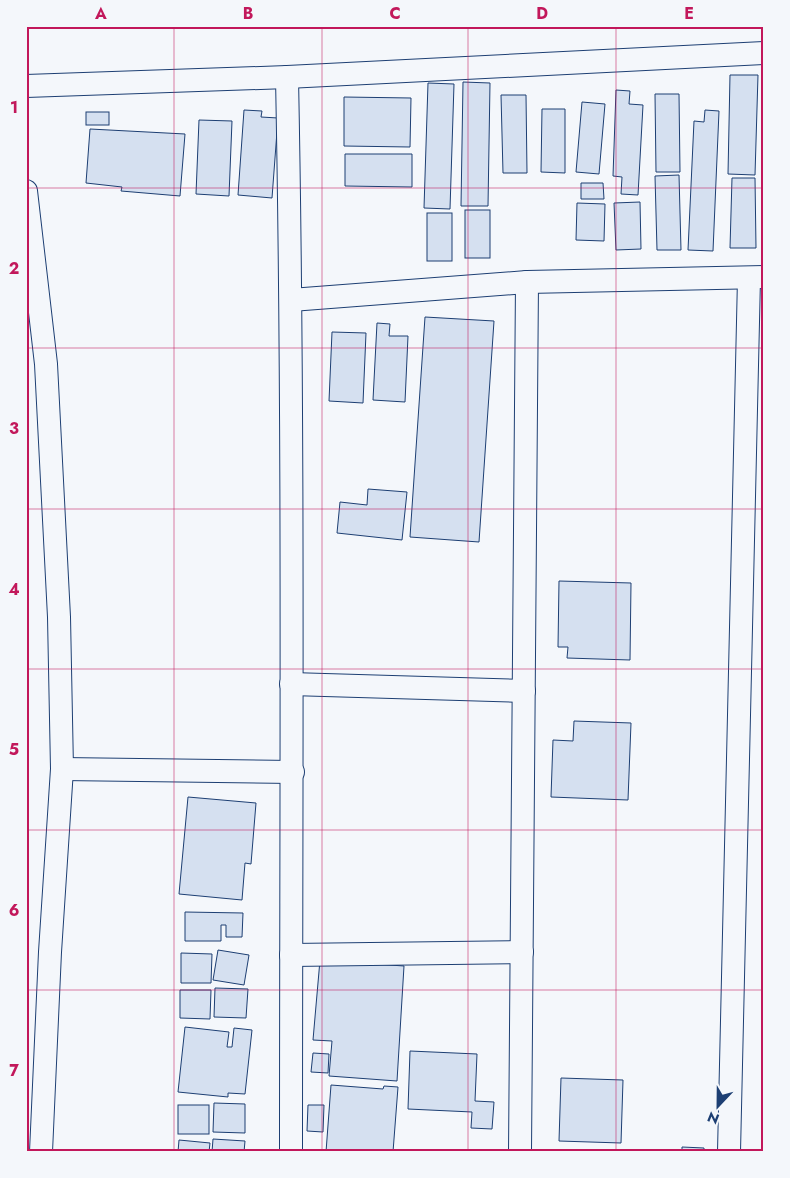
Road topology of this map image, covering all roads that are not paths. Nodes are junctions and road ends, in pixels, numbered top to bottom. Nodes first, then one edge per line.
1 (764, 54) edge
2 (287, 77) junction
3 (26, 86) edge
4 (26, 191) edge
5 (756, 278) edge
6 (527, 282) junction
7 (291, 300) junction
8 (291, 684) junction
9 (524, 691) junction
10 (62, 769) junction
11 (293, 772) junction
12 (522, 952) junction
13 (291, 955) junction
14 (41, 1152) edge
15 (291, 1152) edge
16 (520, 1152) edge
17 (729, 1152) edge

1 - 2 street
2 - 3 street
2 - 7 street
4 - 10 street
5 - 6 street
5 - 17 street
6 - 7 street
6 - 9 street
7 - 8 street
8 - 9 street
8 - 11 street
9 - 12 street
10 - 11 street
10 - 14 street
11 - 13 street
12 - 13 street
12 - 16 street
13 - 15 street

